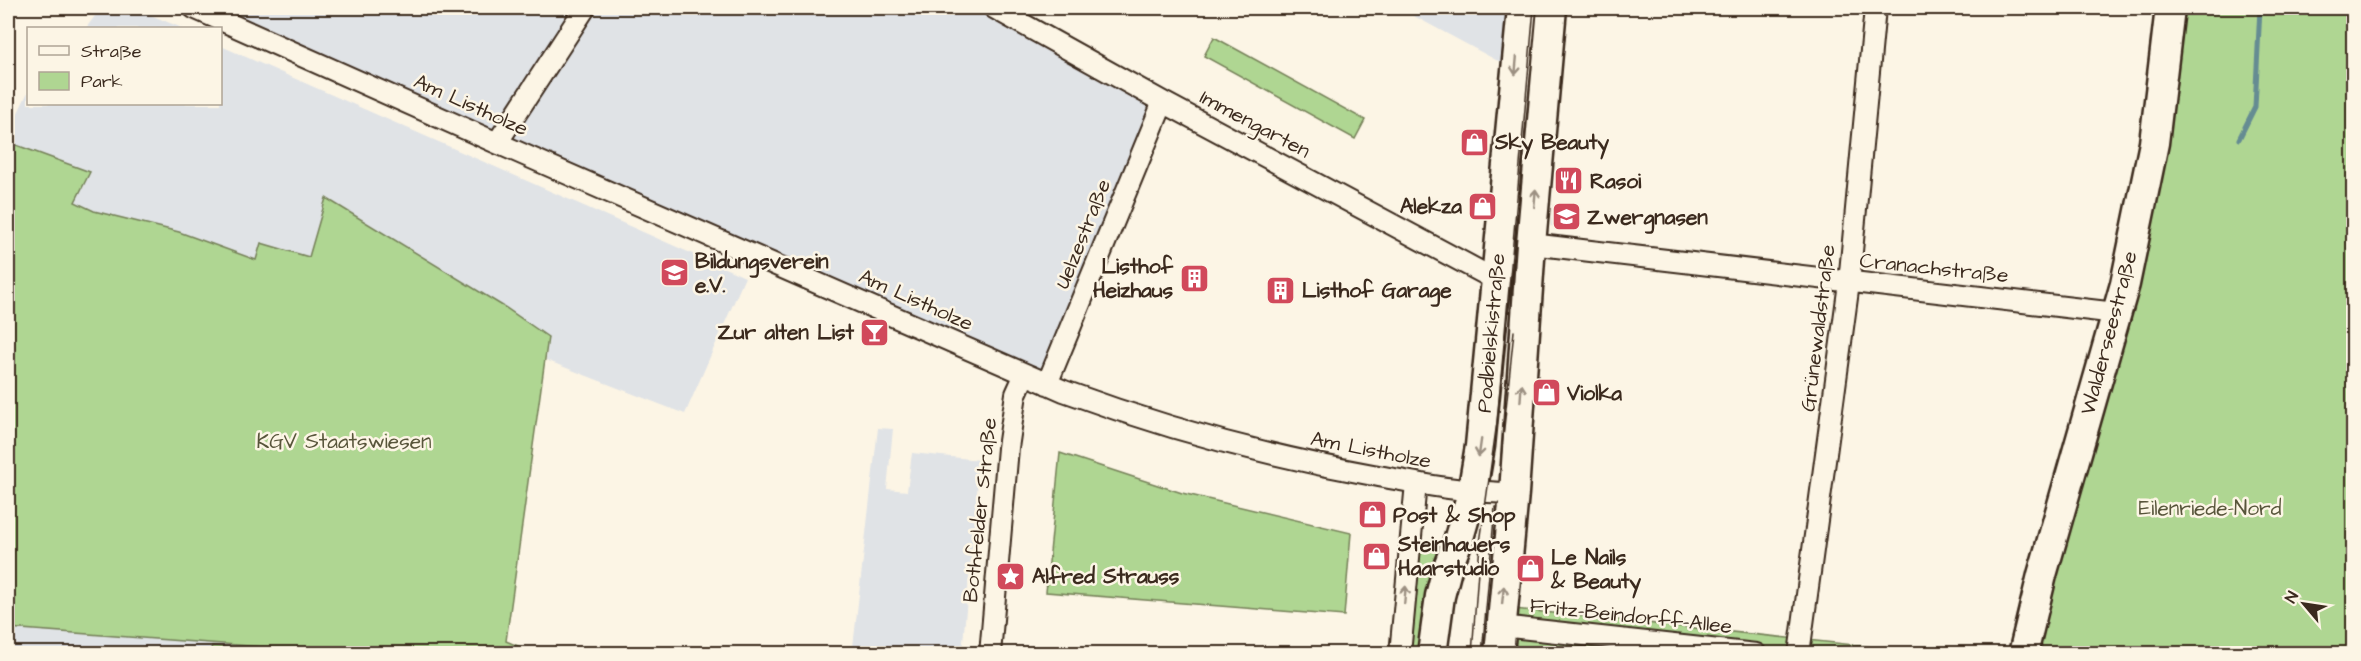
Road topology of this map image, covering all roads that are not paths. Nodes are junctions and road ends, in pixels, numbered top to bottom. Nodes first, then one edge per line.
1 (194, 8) edge
2 (585, 8) edge
3 (994, 8) edge
4 (1522, 8) edge
5 (1552, 8) edge
6 (1875, 8) edge
7 (2170, 8) edge
8 (1162, 102) junction
9 (497, 143) junction
10 (1531, 244) junction
11 (1496, 280) junction
12 (1849, 283) junction
13 (2116, 313) junction
14 (1025, 374) junction
15 (1047, 384) junction
16 (1416, 483) junction
17 (1472, 493) junction
18 (1514, 493) junction
19 (1500, 640) edge
20 (1683, 650) edge
21 (990, 654) edge
22 (1400, 654) edge
23 (1432, 654) edge
24 (1756, 654) edge
25 (1799, 654) edge
26 (2023, 654) edge

1 - 9 street, Am Listholze
2 - 9 street
3 - 8 street, Immengarten
4 -> 11 main road, Podbielskistraße
10 -> 5 main road, Podbielskistraße
6 - 12 street, Grünewaldstraße
7 - 13 main road, Walderseestraße
8 - 11 street, Immengarten
8 - 15 street, Uelzestraße
9 - 14 street, Am Listholze
10 - 12 street, Cranachstraße
18 -> 10 main road, Podbielskistraße
11 -> 17 main road, Podbielskistraße
12 - 13 street, Cranachstraße
12 - 25 street, Grünewaldstraße
13 - 26 main road, Walderseestraße
14 - 15 street, Am Listholze
14 - 21 street, Bothfelder Straße
15 - 16 street, Am Listholze
16 - 17 street, Am Listholze
22 -> 16 street
17 - 18 street, Am Listholze
17 - 23 main road, Podbielskistraße
19 -> 18 main road, Podbielskistraße
19 - 20 street, Fritz-Beindorff-Allee
20 - 24 street, Fritz-Beindorff-Allee

